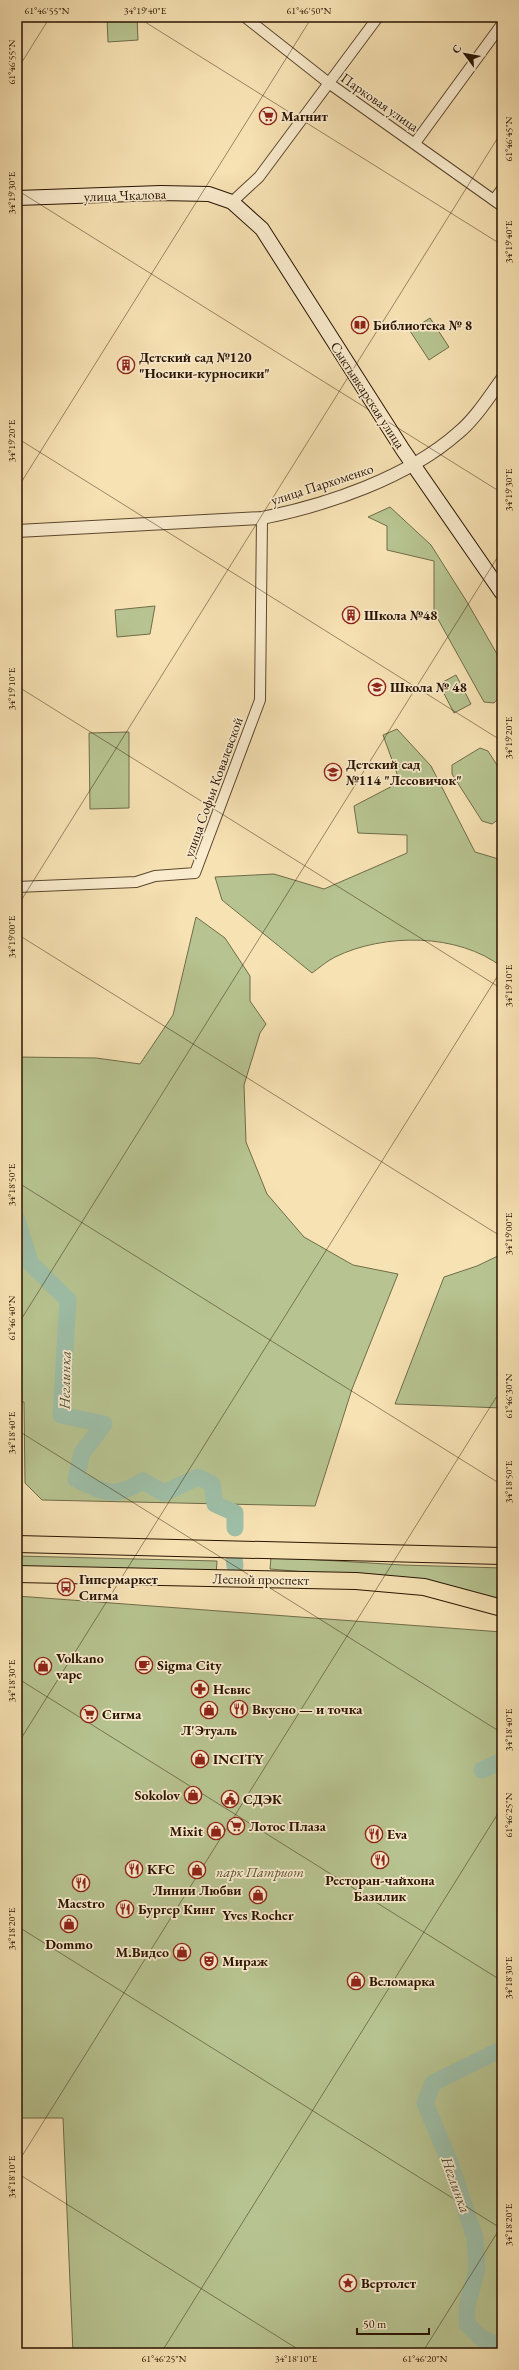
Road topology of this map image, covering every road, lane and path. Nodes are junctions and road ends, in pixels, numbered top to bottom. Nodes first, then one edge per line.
1 (244, 17) edge
2 (378, 17) edge
3 (502, 24) edge
4 (330, 84) junction
5 (414, 143) junction
6 (502, 189) edge
7 (17, 198) edge
8 (232, 202) junction
9 (498, 203) edge
10 (502, 379) edge
11 (413, 463) junction
12 (262, 518) junction
13 (17, 531) edge
14 (502, 593) edge
15 (17, 887) edge
16 (17, 1544) edge
17 (502, 1556) edge
18 (17, 1574) edge
19 (502, 1608) edge

1 - 4 street, Парковая улица
2 - 4 street
3 - 5 street
4 - 5 street, Парковая улица
4 - 8 street
5 - 9 street, Парковая улица
6 - 9 street
7 - 8 main road, улица Чкалова
8 - 11 main road, Сыктывкарская улица
10 - 11 street, улица Пархоменко
11 - 12 street, улица Пархоменко
11 - 14 main road, Сыктывкарская улица
12 - 13 street, улица Пархоменко
12 - 15 street, улица Софьи Ковалевской
16 - 17 main road, Лесной проспект
18 - 19 main road, Лесной проспект

